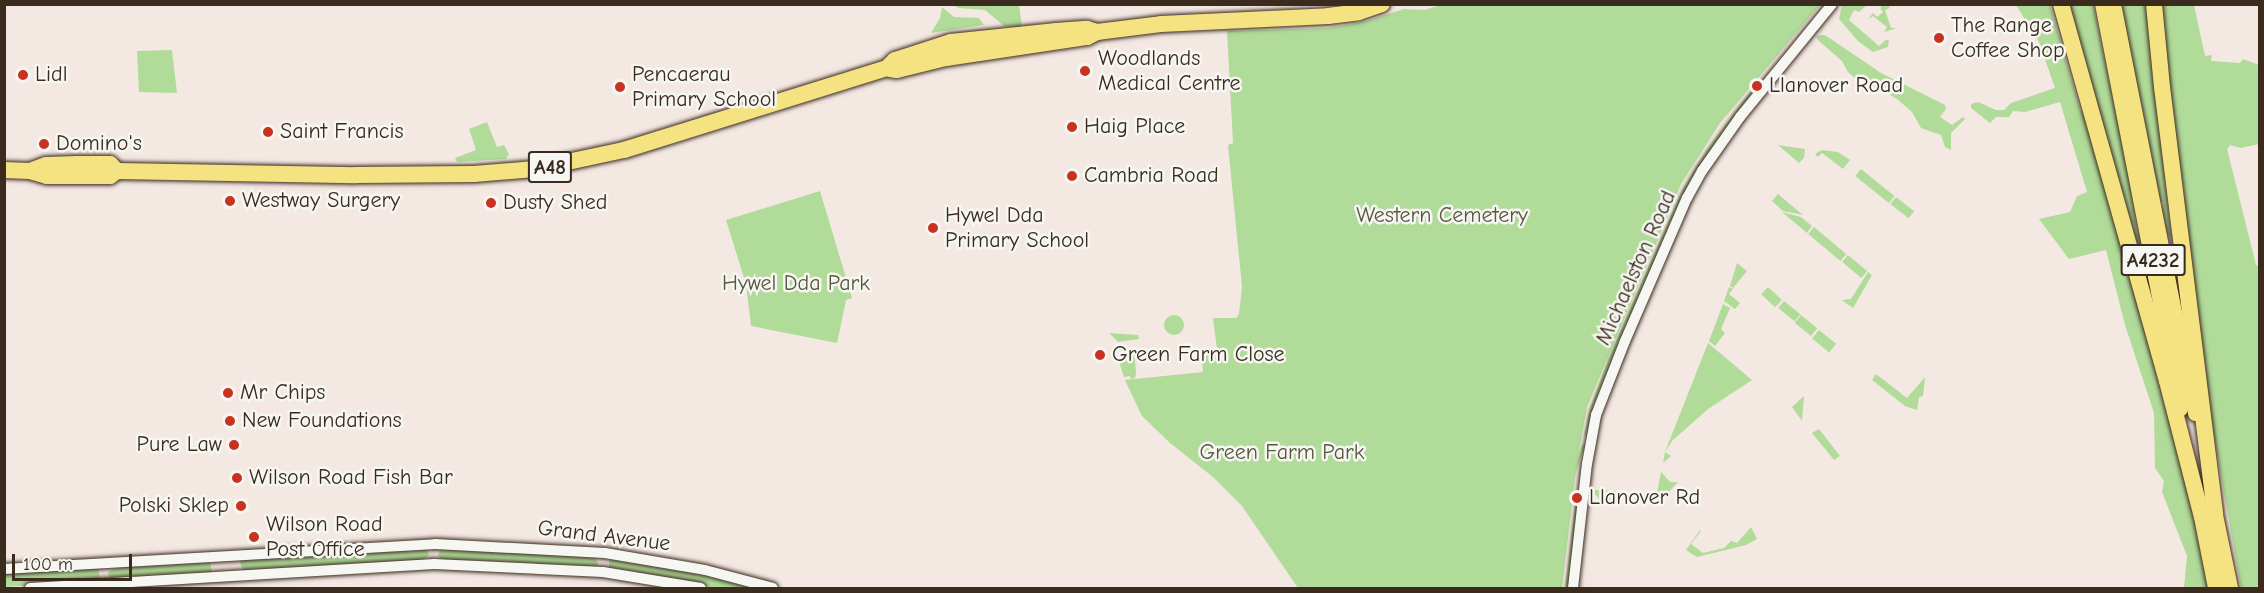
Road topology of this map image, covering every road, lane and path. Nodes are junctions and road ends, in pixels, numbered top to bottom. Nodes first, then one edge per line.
1 (1382, 4) edge
2 (1832, 4) edge
3 (2061, 4) edge
4 (2102, 4) edge
5 (2114, 4) edge
6 (2154, 4) edge
7 (4, 170) edge
8 (2209, 516) junction
9 (435, 544) junction
10 (102, 563) junction
11 (434, 564) junction
12 (4, 569) edge
13 (105, 584) junction
14 (30, 588) edge
15 (701, 588) edge
16 (767, 588) edge
17 (1573, 588) edge
18 (2216, 588) edge
19 (2230, 588) edge

1 - 7 highway, A48
2 - 17 street, Michaelston Road
3 - 8 highway
4 - 8 main road, A4232
5 - 8 main road, A4232
6 - 8 highway
8 - 18 highway, A4232
8 - 19 highway, A4232
9 - 10 street, Grand Avenue
9 - 11 street
9 - 16 street, Grand Avenue
10 - 12 street, Grand Avenue
10 - 13 street
11 - 13 street, Grand Avenue
11 - 15 street, Grand Avenue
13 - 14 street, Grand Avenue

